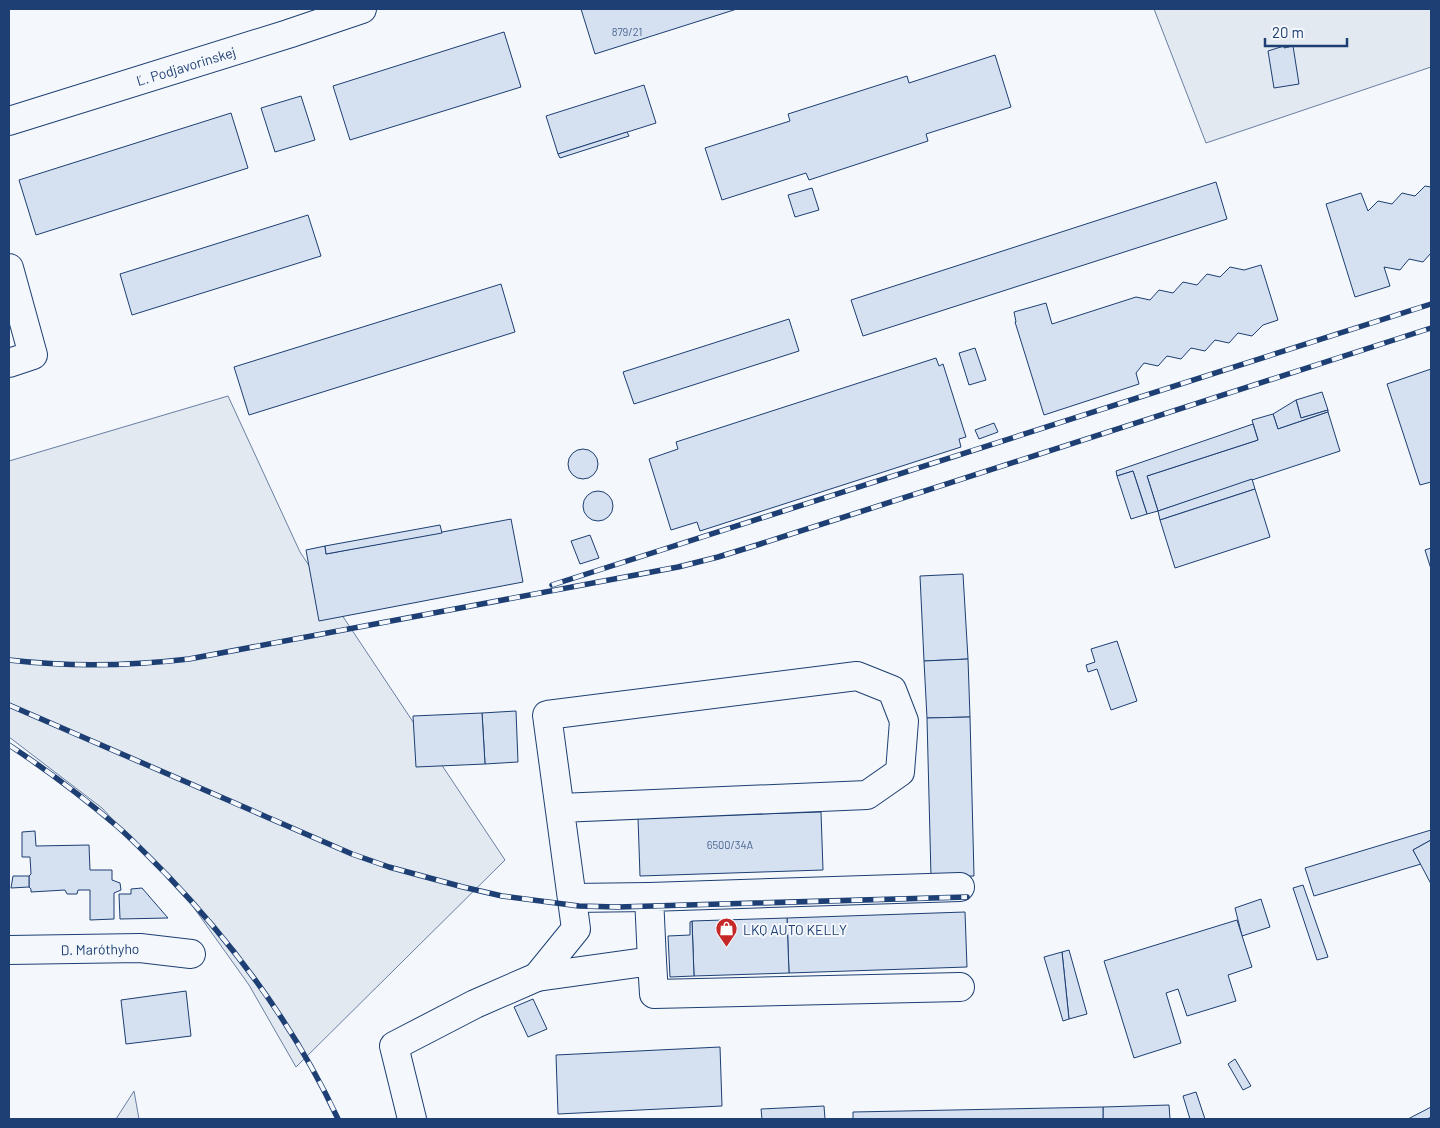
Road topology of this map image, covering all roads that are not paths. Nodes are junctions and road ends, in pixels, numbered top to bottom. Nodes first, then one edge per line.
1 (362, 9) edge
2 (9, 121) edge
3 (9, 268) edge
4 (9, 364) edge
5 (560, 808) junction
6 (960, 887) dead end
7 (649, 897) junction
8 (572, 898) junction
9 (9, 950) edge
10 (192, 954) dead end
11 (652, 961) junction
12 (537, 977) junction
13 (960, 986) dead end
14 (412, 1119) edge

1 - 2 street, Ľ. Podjavorinskej
3 - 4 street
5 - 5 street
5 - 8 street
6 - 7 street
7 - 8 street
7 - 11 street
8 - 12 street
9 - 10 street, D. Maróthyho
11 - 12 street
11 - 13 street
12 - 14 street

